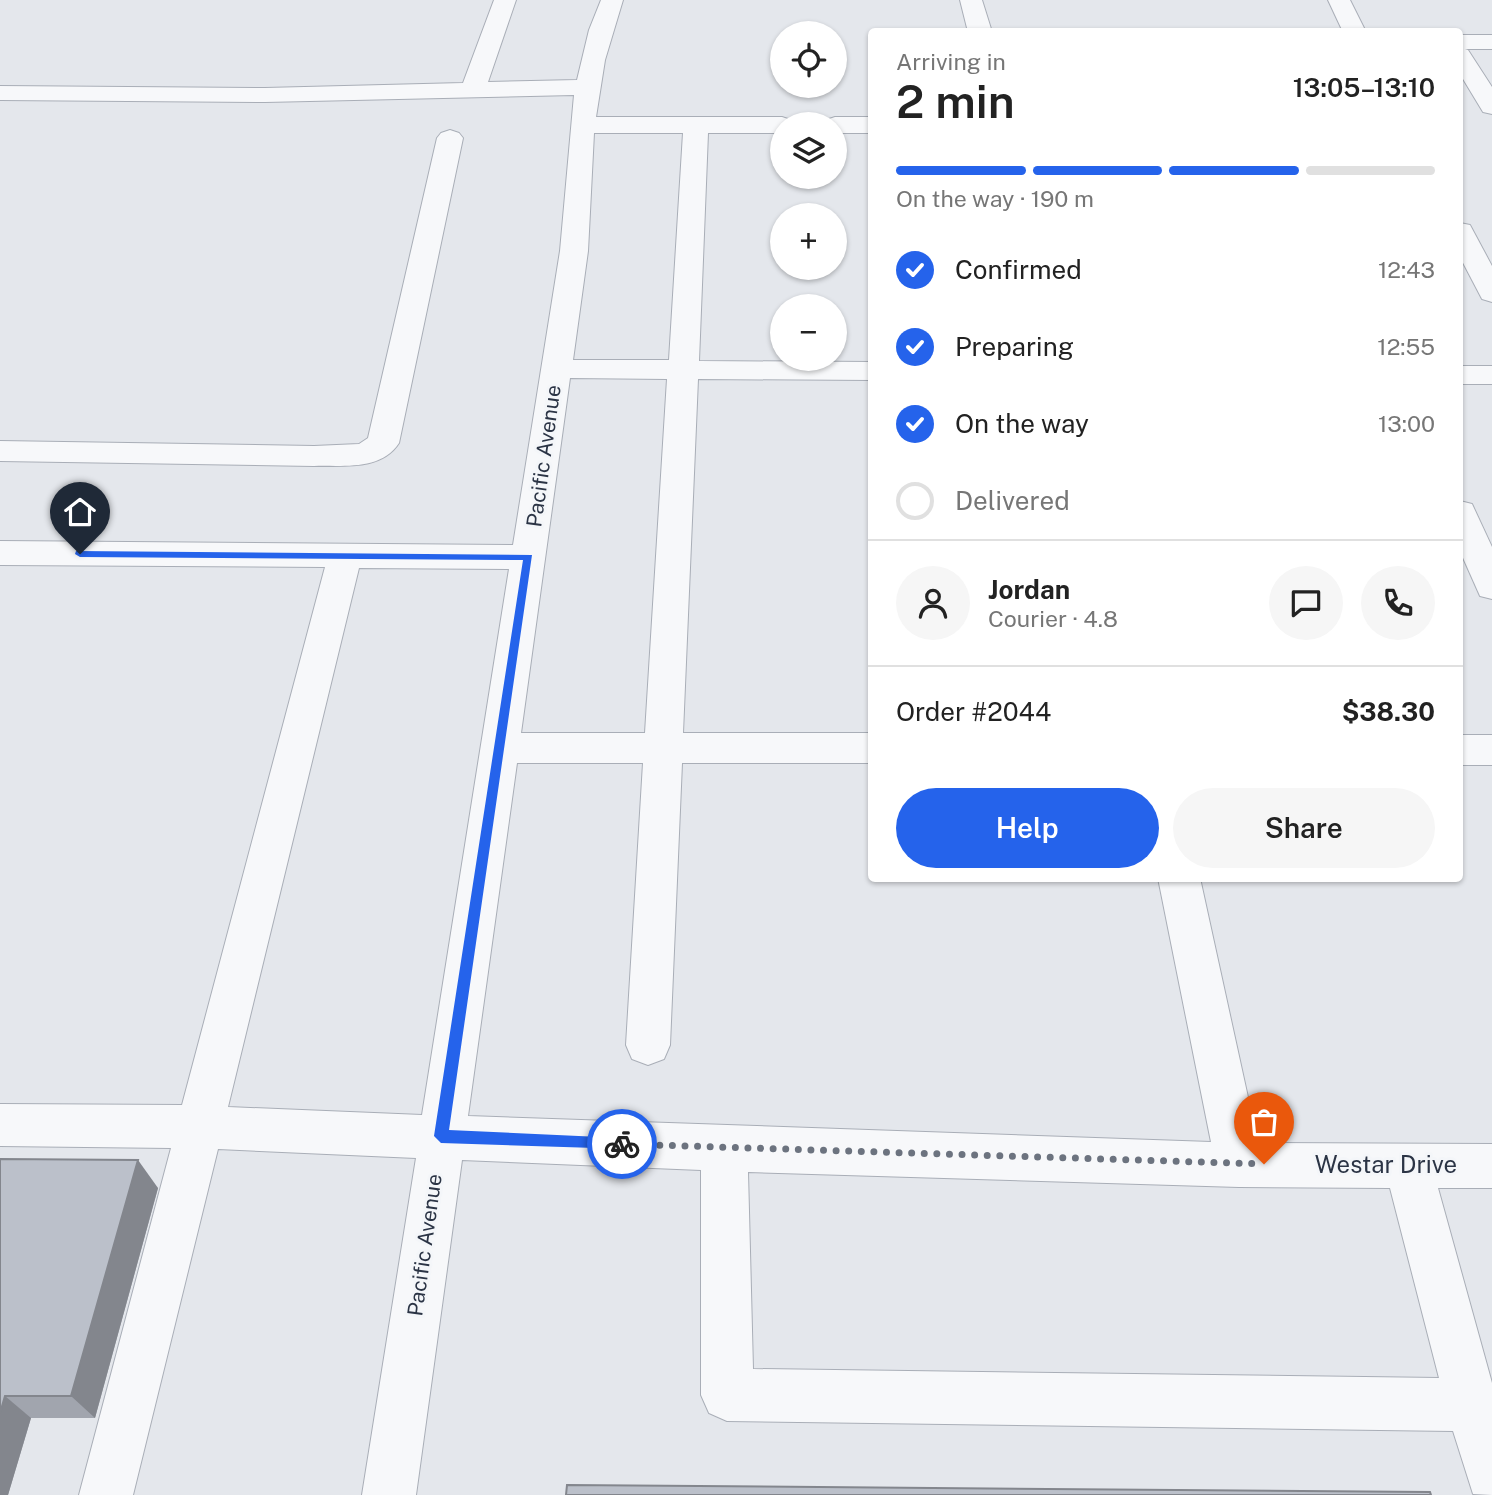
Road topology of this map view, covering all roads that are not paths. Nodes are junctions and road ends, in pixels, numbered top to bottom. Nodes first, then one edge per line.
1 (506, 0) edge
2 (612, 0) edge
3 (971, 0) edge
4 (1339, 0) edge
5 (979, 28) edge
6 (1353, 28) edge
7 (1463, 42) edge
8 (1492, 42) edge
9 (1463, 60) edge
10 (587, 87) junction
11 (473, 90) junction
12 (0, 93) edge
13 (1492, 107) edge
14 (584, 125) junction
15 (696, 125) junction
16 (770, 125) edge
17 (847, 125) edge
18 (868, 125) edge
19 (450, 138) dead end
20 (1463, 237) edge
21 (1492, 293) edge
22 (556, 369) junction
23 (683, 369) junction
24 (868, 371) edge
25 (1463, 375) edge
26 (1492, 375) edge
27 (0, 452) edge
28 (1463, 519) edge
29 (0, 553) edge
30 (345, 556) junction
31 (529, 557) junction
32 (1492, 587) edge
33 (500, 748) junction
34 (663, 748) junction
35 (868, 748) edge
36 (1463, 750) edge
37 (1492, 750) edge
38 (1180, 882) edge
39 (648, 1045) dead end
40 (0, 1125) edge
41 (202, 1127) junction
42 (441, 1136) junction
43 (724, 1149) junction
44 (1239, 1164) junction
45 (1408, 1164) junction
46 (1492, 1166) edge
47 (1472, 1405) junction
48 (1492, 1475) edge
49 (106, 1495) edge
50 (389, 1495) edge

1 - 11 street
2 - 10 street, Pacific Avenue
3 - 5 street
4 - 6 street
7 - 8 street
9 - 13 street
10 - 11 street
10 - 14 street, Pacific Avenue
11 - 12 street
14 - 15 street
14 - 22 street, Pacific Avenue
15 - 16 street
15 - 23 street
17 - 18 street
19 - 27 street
20 - 21 street
22 - 23 street
22 - 31 street, Pacific Avenue
23 - 24 street
23 - 34 street
25 - 26 street
28 - 32 street
29 - 30 street
30 - 31 street
30 - 41 street
31 - 33 street, Pacific Avenue
33 - 34 street
33 - 42 street, Pacific Avenue
34 - 35 street
34 - 39 street
36 - 37 street
38 - 44 street
40 - 41 street, Westar Drive
41 - 42 street, Westar Drive
41 - 49 street
42 - 43 street, Westar Drive
42 - 50 street, Pacific Avenue
43 - 44 street, Westar Drive
43 - 47 street
44 - 45 street, Westar Drive
45 - 46 street, Westar Drive
45 - 47 street
47 - 48 street

